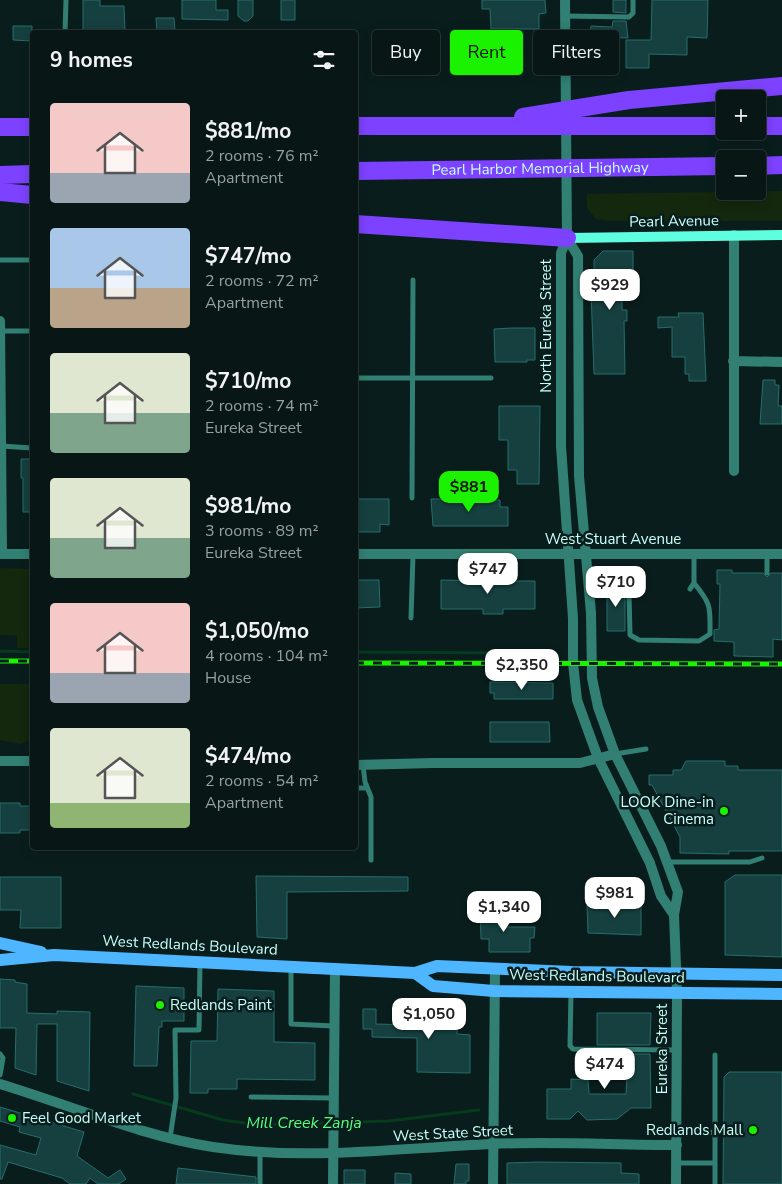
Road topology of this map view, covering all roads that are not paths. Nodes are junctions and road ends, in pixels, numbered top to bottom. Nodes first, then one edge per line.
1 (66, 0) edge
2 (565, 0) edge
3 (633, 0) edge
4 (565, 16) junction
5 (66, 30) edge
6 (782, 86) edge
7 (526, 121) junction
8 (358, 126) edge
9 (716, 126) edge
10 (766, 126) edge
11 (782, 126) edge
12 (0, 127) edge
13 (30, 127) edge
14 (716, 166) edge
15 (766, 166) edge
16 (782, 166) edge
17 (358, 171) edge
18 (30, 174) edge
19 (0, 175) edge
20 (0, 192) edge
21 (30, 195) edge
22 (358, 224) edge
23 (734, 235) junction
24 (782, 235) edge
25 (567, 238) junction
26 (0, 260) edge
27 (30, 260) edge
28 (413, 280) dead end
29 (0, 321) edge
30 (0, 331) edge
31 (30, 331) edge
32 (733, 361) junction
33 (782, 362) edge
34 (358, 378) edge
35 (413, 378) junction
36 (491, 378) dead end
37 (1, 446) edge
38 (30, 448) edge
39 (734, 471) dead end
40 (412, 498) dead end
41 (1, 554) edge
42 (30, 554) edge
43 (358, 554) edge
44 (568, 554) junction
45 (586, 554) junction
46 (694, 554) junction
47 (767, 554) junction
48 (782, 554) edge
49 (413, 555) junction
50 (767, 573) dead end
51 (694, 583) junction
52 (643, 588) dead end
53 (690, 589) dead end
54 (411, 618) dead end
55 (646, 749) dead end
56 (615, 754) junction
57 (598, 758) junction
58 (0, 760) edge
59 (30, 761) edge
60 (359, 766) edge
61 (358, 788) edge
62 (367, 788) junction
63 (762, 858) dead end
64 (371, 860) dead end
65 (668, 862) junction
66 (674, 915) junction
67 (0, 943) edge
68 (54, 955) junction
69 (0, 960) edge
70 (200, 962) junction
71 (291, 967) junction
72 (334, 969) junction
73 (495, 969) junction
74 (415, 973) junction
75 (677, 973) junction
76 (782, 975) edge
77 (494, 991) junction
78 (571, 992) junction
79 (677, 994) junction
80 (782, 994) edge
81 (334, 1026) junction
82 (677, 1050) junction
83 (0, 1054) edge
84 (715, 1055) dead end
85 (0, 1075) edge
86 (0, 1084) edge
87 (251, 1097) dead end
88 (333, 1098) junction
89 (716, 1132) junction
90 (677, 1133) junction
91 (170, 1138) junction
92 (493, 1144) junction
93 (677, 1145) junction
94 (260, 1152) junction
95 (334, 1154) junction
96 (676, 1163) junction
97 (715, 1163) junction
98 (260, 1184) edge
99 (334, 1184) edge
100 (494, 1184) edge
101 (676, 1184) edge
102 (715, 1184) edge

1 - 5 lane
2 - 4 street
3 - 4 lane
4 - 25 street
6 - 7 highway
7 - 8 highway
7 - 9 highway
10 - 11 highway
12 - 13 highway
14 - 17 highway, Pearl Harbor Memorial Highway
15 - 16 highway
18 - 19 highway
20 - 21 highway
22 - 25 highway
23 - 24 main road, Pearl Avenue
23 - 25 main road, Pearl Avenue
23 - 32 street
25 - 44 street, North Eureka Street
25 - 45 street, North Eureka Street
26 - 27 lane
28 - 35 lane
29 - 30 street
30 - 31 lane
30 - 37 street
32 - 33 street
32 - 39 street
34 - 35 lane
35 - 36 lane
35 - 40 lane
37 - 38 lane
37 - 41 street
41 - 42 street
43 - 49 street, West Stuart Avenue
44 - 45 street, West Stuart Avenue
44 - 49 street, West Stuart Avenue
44 - 57 street
45 - 46 street, West Stuart Avenue
45 - 56 street, Eureka Street
46 - 47 street, West Stuart Avenue
46 - 51 lane
47 - 48 street, West Stuart Avenue
47 - 50 lane
49 - 54 lane
51 - 52 lane
51 - 53 lane
55 - 56 lane
56 - 57 street
56 - 65 street, Eureka Street
57 - 60 street
57 - 66 street
58 - 59 street
60 - 62 lane
61 - 62 lane
62 - 64 lane
63 - 65 lane
65 - 66 street, Eureka Street
66 - 75 street, Eureka Street
67 - 68 main road, West Redlands Boulevard
68 - 69 main road, West Redlands Boulevard
68 - 70 main road, West Redlands Boulevard
70 - 71 main road, West Redlands Boulevard
70 - 91 lane
71 - 72 main road, West Redlands Boulevard
71 - 81 lane
72 - 74 main road, West Redlands Boulevard
72 - 81 street
73 - 74 main road, West Redlands Boulevard
73 - 75 main road, West Redlands Boulevard
73 - 77 street
74 - 77 main road, West Redlands Boulevard
75 - 76 main road, West Redlands Boulevard
75 - 79 street, Eureka Street
77 - 78 main road, West Redlands Boulevard
77 - 92 street
78 - 79 main road, West Redlands Boulevard
78 - 82 lane
79 - 80 main road, West Redlands Boulevard
79 - 82 street, Eureka Street
81 - 88 street
82 - 90 street, Eureka Street
83 - 85 lane
84 - 89 lane
86 - 91 street, West State Street
87 - 88 lane
88 - 95 street
89 - 90 lane
89 - 97 lane
90 - 93 street, Eureka Street
91 - 94 street, West State Street
92 - 93 street, West State Street
92 - 95 street, West State Street
92 - 100 street
93 - 96 street, Eureka Street
94 - 95 street, West State Street
94 - 98 lane
95 - 99 street
96 - 97 lane
96 - 101 street, Eureka Street
97 - 102 lane

